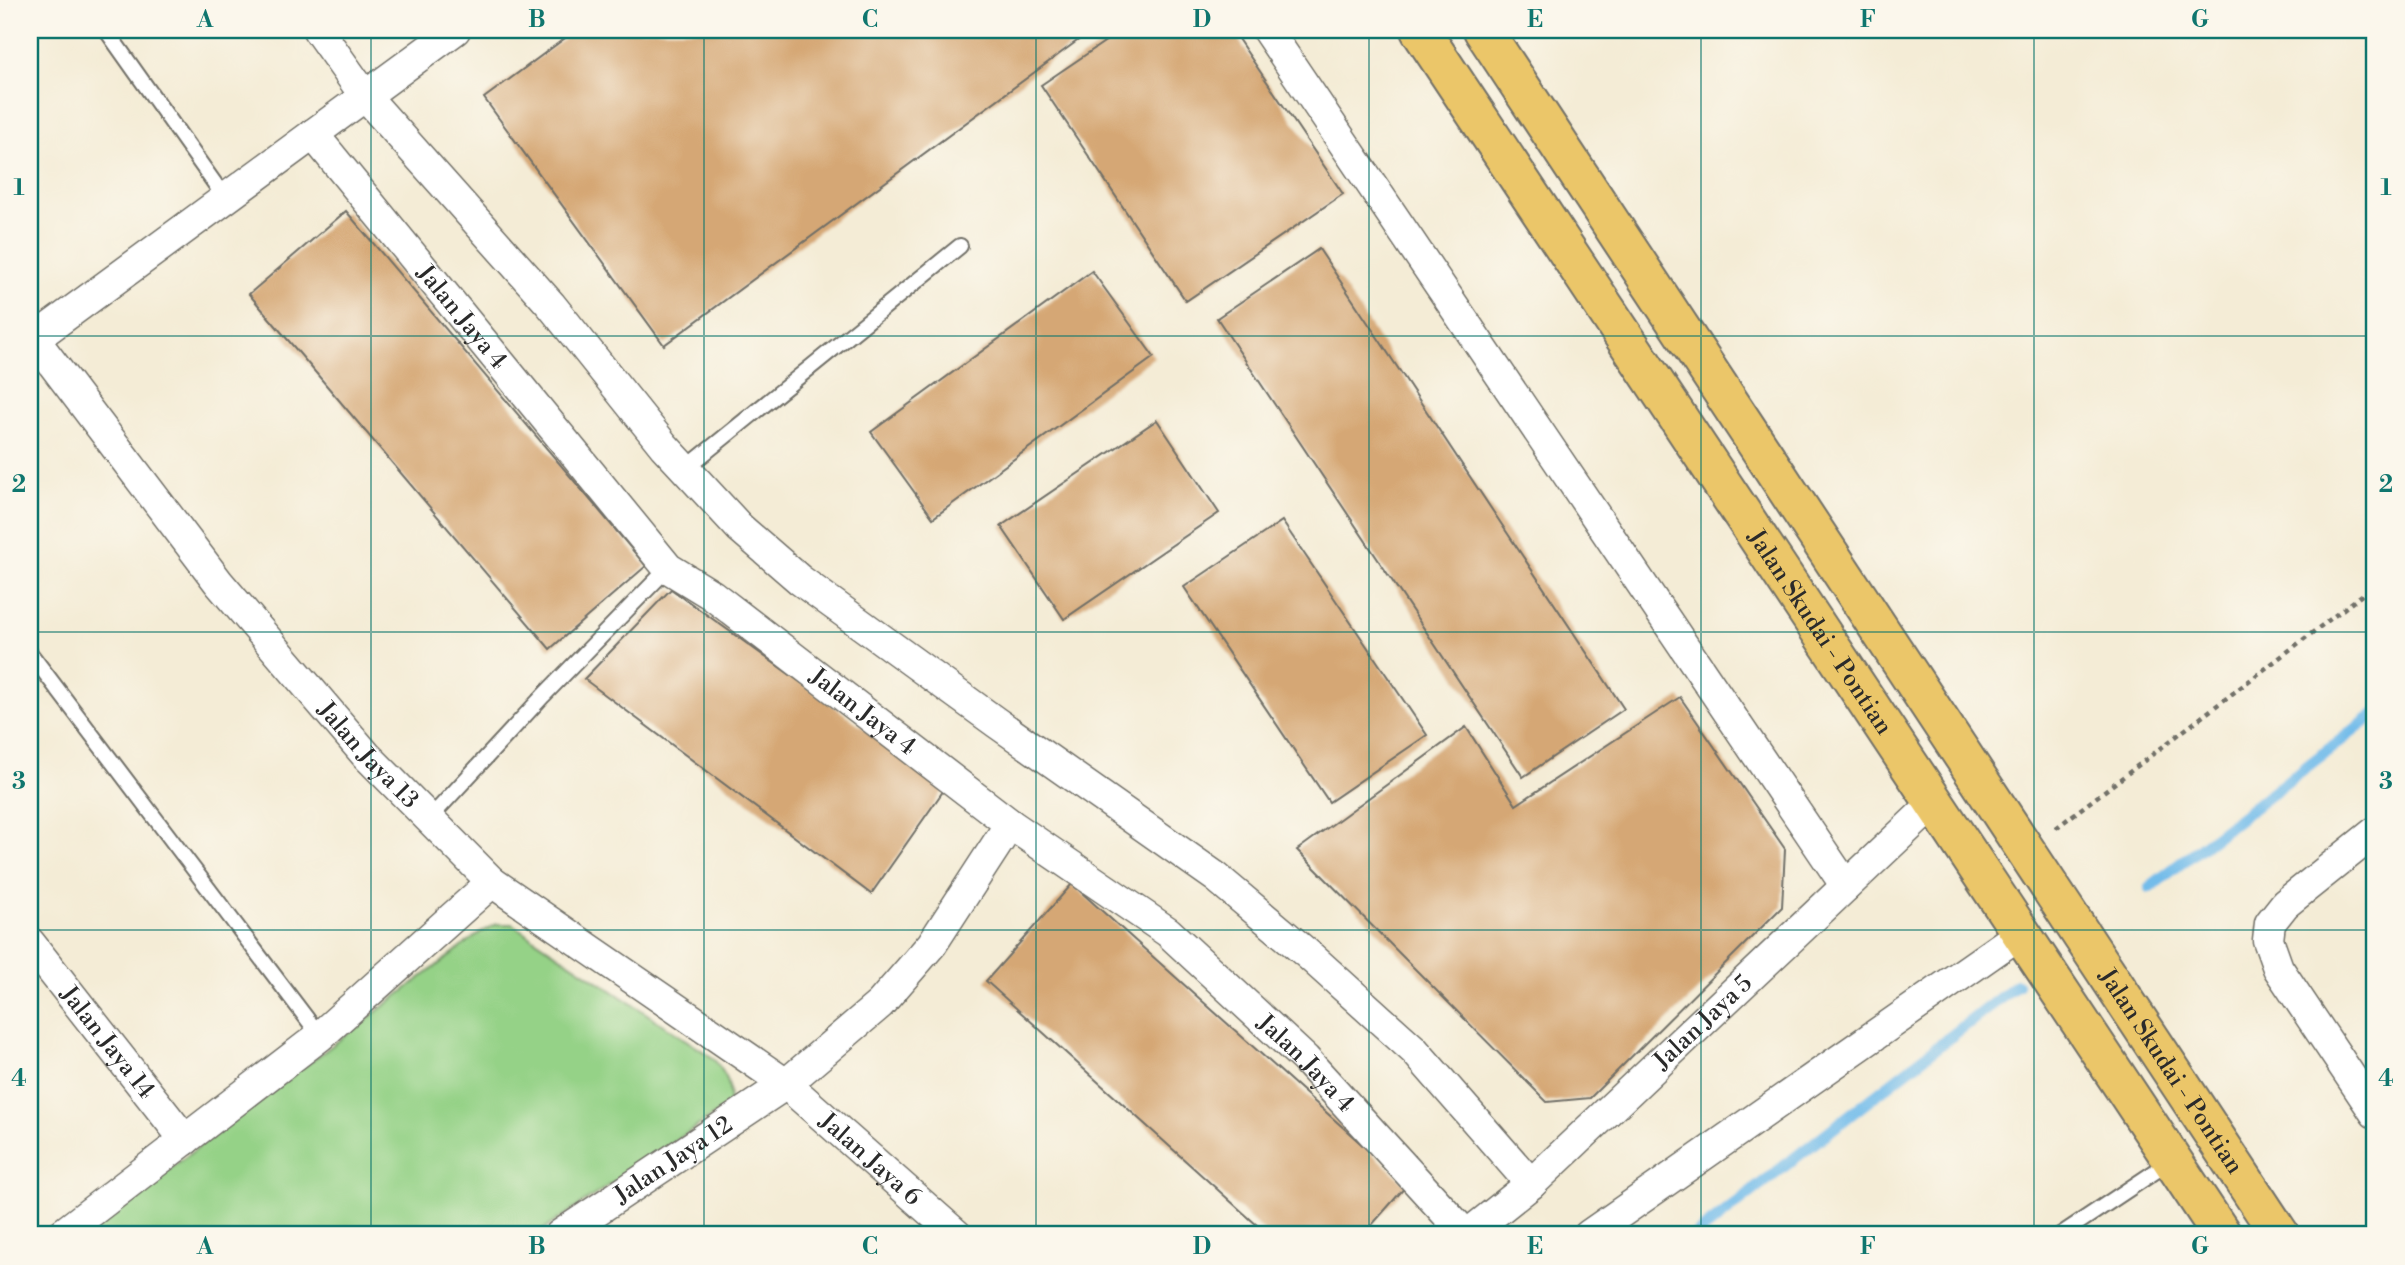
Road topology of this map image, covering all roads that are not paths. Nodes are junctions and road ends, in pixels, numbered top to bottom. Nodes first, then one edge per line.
1 (106, 30) edge
2 (318, 30) edge
3 (455, 30) edge
4 (1267, 30) edge
5 (1420, 30) edge
6 (1483, 30) edge
7 (365, 96) junction
8 (313, 134) junction
9 (225, 198) junction
10 (960, 246) dead end
11 (32, 340) edge
12 (685, 469) junction
13 (668, 568) junction
14 (30, 653) edge
15 (1934, 803) junction
16 (429, 819) junction
17 (1010, 824) junction
18 (2375, 832) edge
19 (492, 882) junction
20 (1846, 887) junction
21 (2021, 933) junction
22 (30, 943) edge
23 (320, 1036) junction
24 (786, 1084) junction
25 (2375, 1113) edge
26 (185, 1140) junction
27 (2172, 1161) junction
28 (1531, 1184) junction
29 (61, 1235) edge
30 (560, 1235) edge
31 (957, 1235) edge
32 (1467, 1235) edge
33 (1589, 1235) edge
34 (2060, 1235) edge
35 (2222, 1235) edge
36 (2280, 1235) edge

1 - 9 lane
2 - 7 street
3 - 7 street
4 - 20 street
5 - 15 highway, Jalan Skudai - Pontian
6 - 36 highway, Jalan Skudai - Pontian
7 - 8 street
7 - 12 street
8 - 9 street
8 - 13 street, Jalan Jaya 4
9 - 11 street
10 - 12 lane
11 - 16 street, Jalan Jaya 13
12 - 28 street
13 - 16 lane
13 - 17 street, Jalan Jaya 4
14 - 23 lane
15 - 20 street, Jalan Jaya 5
15 - 21 highway, Jalan Skudai - Pontian
16 - 19 street, Jalan Jaya 13
17 - 24 street, Jalan Jaya 12
17 - 32 street, Jalan Jaya 4
18 - 25 street
19 - 23 street
19 - 24 street, Jalan Jaya 13
20 - 28 street, Jalan Jaya 5
21 - 27 highway, Jalan Skudai - Pontian
21 - 33 street
22 - 26 street, Jalan Jaya 14
23 - 26 street
24 - 30 street, Jalan Jaya 12
24 - 31 street, Jalan Jaya 6
26 - 29 street
27 - 34 lane
27 - 35 highway, Jalan Skudai - Pontian
28 - 32 street, Jalan Jaya 5

